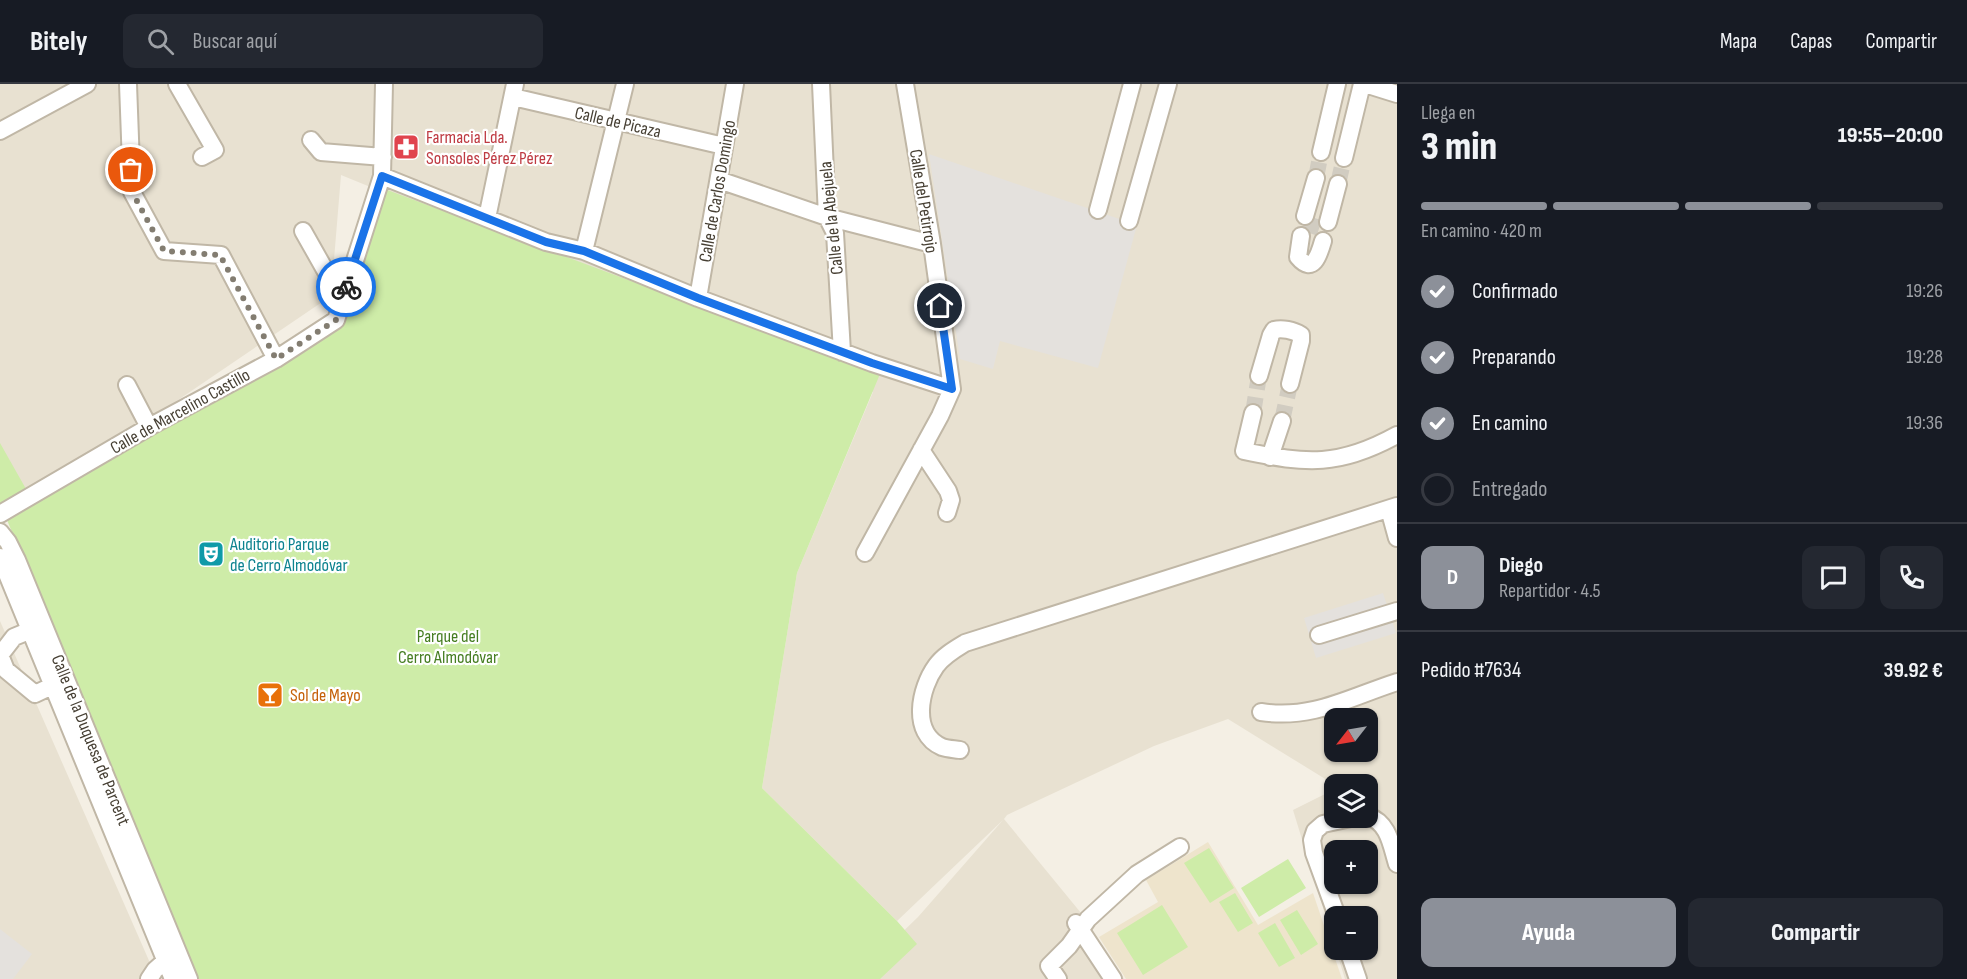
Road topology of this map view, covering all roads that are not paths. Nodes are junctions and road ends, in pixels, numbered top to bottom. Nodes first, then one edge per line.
1 (87, 84) edge
2 (128, 84) edge
3 (177, 84) edge
4 (384, 84) edge
5 (625, 84) edge
6 (735, 84) edge
7 (821, 84) edge
8 (905, 84) edge
9 (1132, 84) edge
10 (1168, 84) edge
11 (1337, 84) edge
12 (1363, 84) edge
13 (514, 90) edge
14 (1395, 95) edge
15 (617, 122) junction
16 (0, 130) edge
17 (311, 140) dead end
18 (724, 146) junction
19 (1321, 152) tunnel mouth
20 (382, 157) junction
21 (202, 158) dead end
22 (1344, 158) tunnel mouth
23 (382, 176) junction
24 (1316, 178) tunnel mouth
25 (719, 180) junction
26 (1338, 184) tunnel mouth
27 (1098, 210) dead end
28 (1305, 216) dead end
29 (827, 217) junction
30 (487, 218) junction
31 (1129, 222) dead end
32 (1328, 222) dead end
33 (303, 231) dead end
34 (1301, 236) dead end
35 (1323, 242) dead end
36 (932, 244) junction
37 (584, 251) junction
38 (698, 298) junction
39 (342, 300) junction
40 (842, 352) junction
41 (276, 359) junction
42 (1259, 376) tunnel mouth
43 (1290, 384) tunnel mouth
44 (127, 385) dead end
45 (952, 389) junction
46 (1253, 413) tunnel mouth
47 (1282, 421) tunnel mouth
48 (149, 427) junction
49 (1397, 435) edge
50 (921, 450) junction
51 (1270, 457) junction
52 (1393, 508) edge
53 (947, 513) dead end
54 (0, 514) edge
55 (0, 532) edge
56 (1397, 538) edge
57 (865, 553) dead end
58 (0, 557) edge
59 (6, 588) edge
60 (1397, 611) edge
61 (31, 630) junction
62 (1319, 635) dead end
63 (1397, 682) edge
64 (54, 685) junction
65 (1261, 712) dead end
66 (960, 750) dead end
67 (1378, 821) edge
68 (1324, 824) edge
69 (1180, 847) dead end
70 (1397, 864) edge
71 (1333, 906) edge
72 (1079, 926) junction
73 (171, 955) junction
74 (1351, 960) edge
75 (149, 979) edge
76 (173, 979) edge
77 (189, 979) edge
78 (1058, 979) edge
79 (1113, 979) edge
80 (1358, 979) edge

1 - 16 street
2 - 41 street
3 - 21 street
4 - 20 street, Calle de Marcelino Castillo
5 - 15 street
6 - 18 street, Calle de Carlos Domingo
7 - 29 street, Calle de la Abejuela
8 - 36 street, Calle del Petirrojo
9 - 27 street
10 - 31 street
11 - 19 street
12 - 14 street
12 - 22 street
13 - 15 street, Calle de Picaza
13 - 30 street
15 - 18 street, Calle de Picaza
15 - 37 street
17 - 20 street
18 - 25 street, Calle de Carlos Domingo
20 - 23 street, Calle de Marcelino Castillo
23 - 30 street
23 - 39 street, Calle de Marcelino Castillo
24 - 28 street
25 - 29 street
25 - 38 street, Calle de Carlos Domingo
26 - 32 street
29 - 36 street
29 - 40 street, Calle de la Abejuela
30 - 37 street
33 - 39 street
34 - 35 street
36 - 45 street, Calle del Petirrojo
37 - 38 street
38 - 40 street
39 - 41 street, Calle de Marcelino Castillo
40 - 45 street
41 - 48 street, Calle de Marcelino Castillo
42 - 43 street
44 - 48 street
45 - 50 street
46 - 51 street
47 - 51 street
48 - 54 street, Calle de Marcelino Castillo
49 - 51 street
50 - 53 street
50 - 57 street
52 - 56 street
52 - 66 street
55 - 73 street, Calle de la Duquesa de Parcent
58 - 59 street, Calle de la Duquesa de Parcent
59 - 61 street, Calle de la Duquesa de Parcent
60 - 62 street
61 - 64 street, Calle de la Duquesa de Parcent
61 - 64 street
63 - 65 street
64 - 73 street, Calle de la Duquesa de Parcent
67 - 70 street
68 - 71 street
69 - 72 street
72 - 78 street
72 - 79 street
73 - 75 street
73 - 76 street, Calle de la Duquesa de Parcent
73 - 77 street, Calle de la Duquesa de Parcent
74 - 80 street

